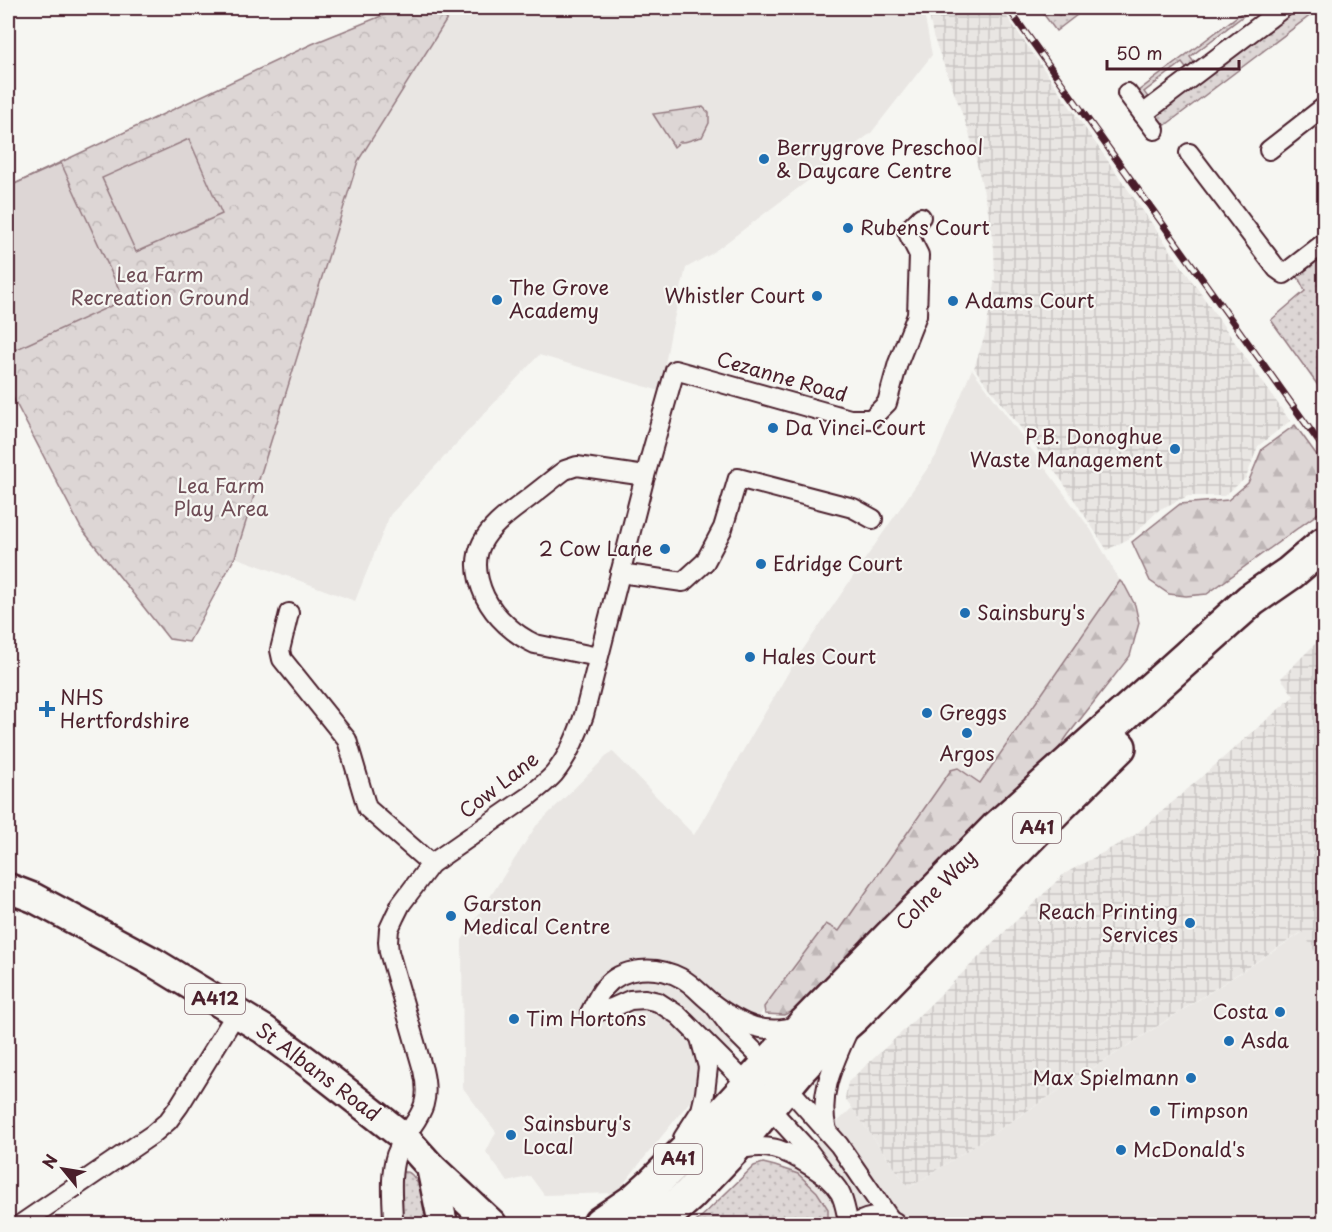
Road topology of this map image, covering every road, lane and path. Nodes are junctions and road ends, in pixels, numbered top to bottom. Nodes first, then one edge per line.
1 (1283, 8) edge
2 (1127, 93) dead end
3 (1324, 107) edge
4 (1143, 114) junction
5 (1155, 130) dead end
6 (1269, 150) dead end
7 (1189, 153) dead end
8 (921, 217) dead end
9 (1324, 243) edge
10 (675, 370) joint
11 (645, 476) junction
12 (873, 519) dead end
13 (1324, 544) edge
14 (620, 573) junction
15 (1290, 573) junction
16 (289, 613) dead end
17 (598, 657) junction
18 (431, 864) junction
19 (8, 888) edge
20 (713, 1004) junction
21 (237, 1012) junction
22 (854, 1016) junction
23 (806, 1023) junction
24 (700, 1038) junction
25 (768, 1086) junction
26 (827, 1132) junction
27 (405, 1138) junction
28 (731, 1151) junction
29 (431, 1167) junction
30 (828, 1177) junction
31 (654, 1183) junction
32 (895, 1222) edge
33 (21, 1224) edge
34 (393, 1224) edge
35 (443, 1224) edge
36 (492, 1224) edge
37 (600, 1224) edge
38 (656, 1224) edge
39 (849, 1224) edge
40 (855, 1224) edge

1 - 4 street
2 - 4 street
3 - 6 street
4 - 5 street
7 - 9 street
8 - 10 street, Cezanne Road
10 - 11 street, Cow Lane
11 - 14 street, Cow Lane
11 - 17 street
12 - 14 street
13 - 15 highway, Colne Way / A41
14 - 17 street, Cow Lane
15 - 22 highway, Colne Way / A41
15 - 23 highway, Colne Way / A41
16 - 18 street
17 - 18 street, Cow Lane
18 - 27 street, Cow Lane
19 - 21 main road, St Albans Road / A412
20 - 23 street
20 - 24 street
20 - 25 street
21 - 27 main road, St Albans Road / A412
21 - 33 street
22 - 25 highway, Colne Way / A41
22 - 26 street
23 - 25 highway, Colne Way / A41
24 - 25 street
24 - 31 street
25 - 26 street
25 - 28 highway, Colne Way / A41
25 - 30 street
25 - 31 highway, Colne Way / A41
26 - 32 street
27 - 29 main road, St Albans Road / A412
27 - 34 street
28 - 30 street
28 - 38 highway, Colne Way / A41
29 - 35 main road, St Albans Road / A412
29 - 36 main road, St Albans Road / A412
30 - 39 street
31 - 37 highway, Colne Way / A41
32 - 40 street

